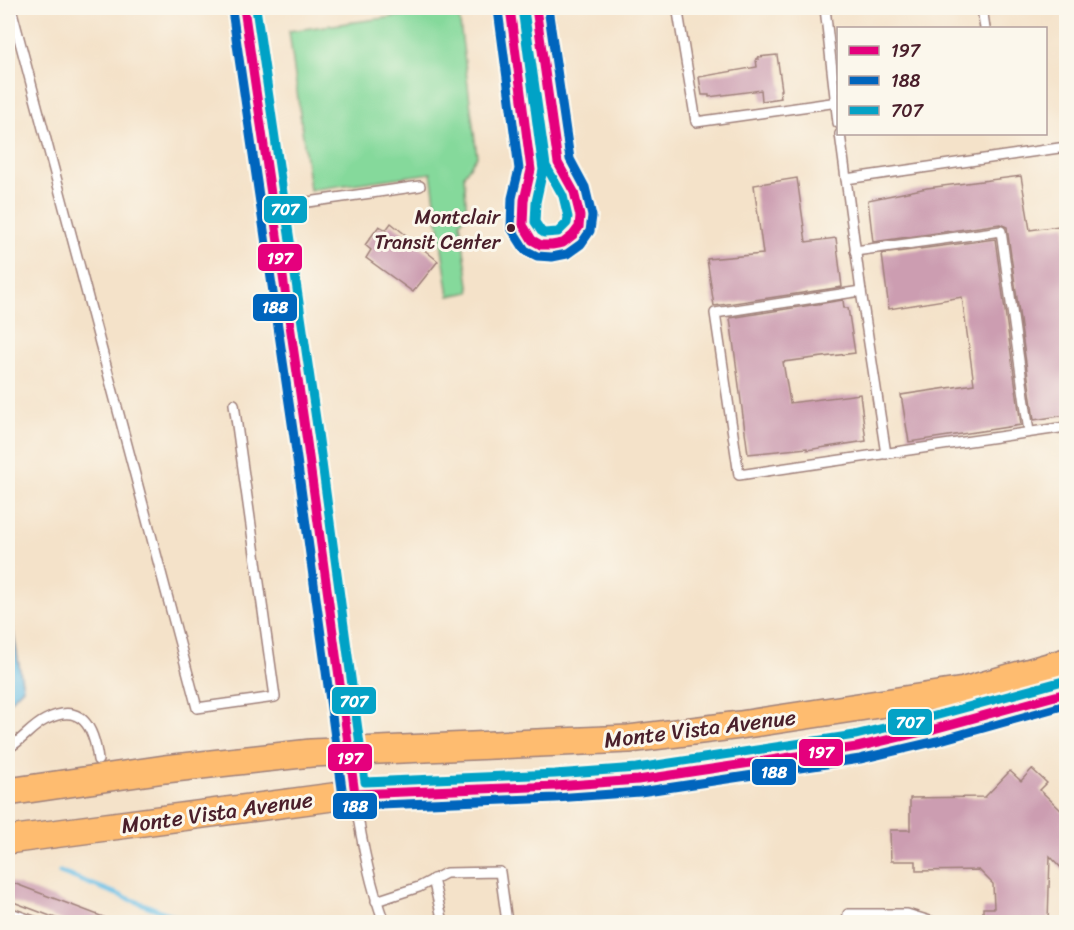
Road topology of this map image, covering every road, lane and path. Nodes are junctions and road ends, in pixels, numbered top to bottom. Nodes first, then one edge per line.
1 (11, 8) edge
2 (244, 8) edge
3 (510, 8) edge
4 (536, 8) edge
5 (825, 8) edge
6 (982, 8) edge
7 (678, 12) dead end
8 (985, 27) edge
9 (837, 102) edge
10 (840, 135) edge
11 (1066, 147) edge
12 (846, 179) junction
13 (420, 186) dead end
14 (273, 207) junction
15 (855, 251) junction
16 (861, 291) junction
17 (234, 404) dead end
18 (1066, 427) edge
19 (1029, 432) junction
20 (886, 454) junction
21 (1066, 662) edge
22 (1066, 693) edge
23 (8, 748) edge
24 (348, 750) junction
25 (98, 760) dead end
26 (8, 792) edge
27 (355, 794) junction
28 (8, 840) edge
29 (433, 879) junction
30 (376, 901) junction
31 (8, 912) edge
32 (36, 922) edge
33 (384, 922) edge
34 (443, 922) edge
35 (507, 922) edge
36 (847, 922) edge
37 (933, 922) edge

1 - 17 lane
2 - 14 street
3 - 4 lane
5 - 9 lane
6 - 8 lane
7 - 9 lane
10 - 12 lane
11 - 12 lane
12 - 15 lane
13 - 14 lane
14 - 24 street
15 - 16 lane
15 - 19 lane
16 - 20 lane
16 - 20 lane
18 - 19 lane
19 - 20 lane
21 - 24 main road, Monte Vista Avenue
22 - 27 main road, Monte Vista Avenue
23 - 25 lane
24 - 26 main road, Monte Vista Avenue
24 - 27 street
27 - 28 main road, Monte Vista Avenue
27 - 30 lane
29 - 30 lane
29 - 34 lane
29 - 35 lane
30 - 33 lane
31 - 32 lane
36 - 37 lane

